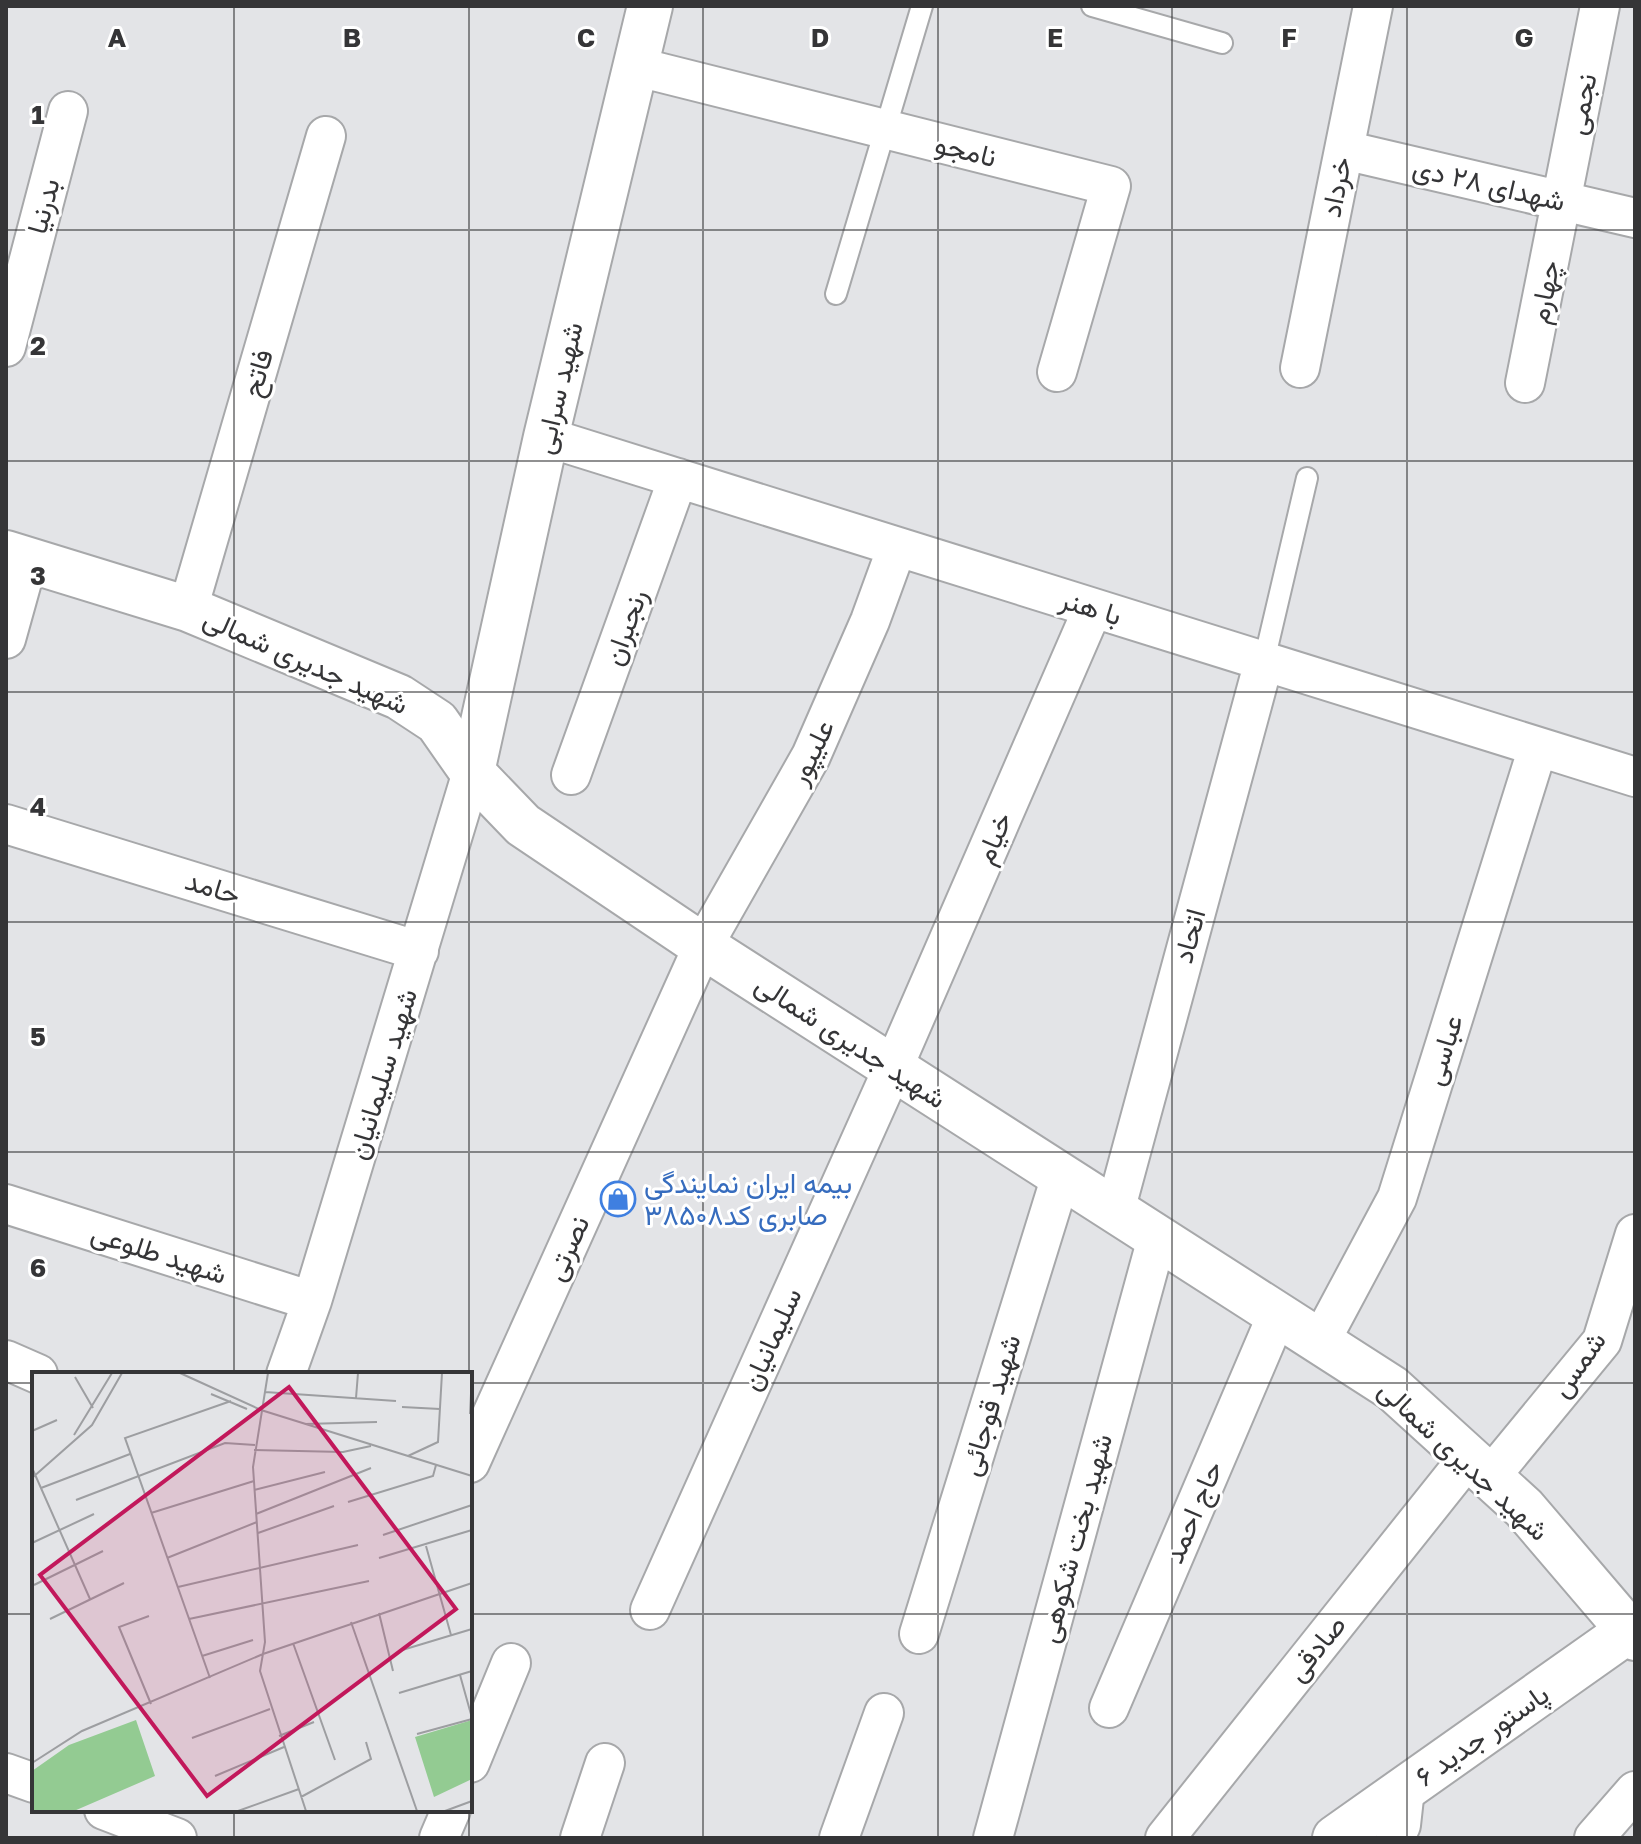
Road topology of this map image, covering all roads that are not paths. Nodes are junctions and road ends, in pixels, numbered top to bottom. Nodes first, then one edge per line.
1 (650, 6) edge
2 (922, 6) edge
3 (1092, 6) edge
4 (1373, 6) edge
5 (1600, 6) edge
6 (1222, 43) dead end
7 (634, 66) junction
8 (68, 111) dead end
9 (885, 129) junction
10 (326, 136) dead end
11 (1344, 150) junction
12 (1562, 201) junction
13 (1635, 218) edge
14 (836, 294) dead end
15 (6, 347) edge
16 (1300, 368) dead end
17 (1057, 372) dead end
18 (1525, 383) dead end
19 (546, 437) junction
20 (678, 478) junction
21 (1307, 478) dead end
22 (897, 547) junction
23 (17, 556) edge
24 (1093, 608) junction
25 (188, 609) junction
26 (6, 639) edge
27 (1264, 661) junction
28 (1538, 747) junction
29 (472, 772) junction
30 (571, 775) dead end
31 (1635, 777) edge
32 (6, 824) edge
33 (703, 946) junction
34 (419, 951) junction
35 (893, 1068) junction
36 (1061, 1176) junction
37 (6, 1204) edge
38 (1115, 1211) junction
39 (1635, 1234) edge
40 (1157, 1238) junction
41 (312, 1301) junction
42 (1277, 1315) junction
43 (1320, 1342) junction
44 (6, 1360) edge
45 (33, 1372) edge
46 (287, 1372) edge
47 (472, 1459) edge
48 (1479, 1468) junction
49 (650, 1610) dead end
50 (1633, 1630) edge
51 (919, 1634) dead end
52 (511, 1663) dead end
53 (1109, 1708) dead end
54 (884, 1713) dead end
55 (472, 1758) edge
56 (605, 1763) dead end
57 (6, 1773) edge
58 (32, 1782) edge
59 (1405, 1789) junction
60 (1635, 1791) edge
61 (450, 1812) edge
62 (122, 1819) edge
63 (177, 1838) edge
64 (439, 1838) edge
65 (580, 1838) edge
66 (839, 1838) edge
67 (993, 1838) edge
68 (1165, 1838) edge
69 (1335, 1838) edge
70 (1395, 1838) edge
71 (1594, 1838) edge

1 - 7 main road, شهید سرابی
2 - 9 lane
3 - 6 lane
4 - 11 street, خرداد
5 - 12 street, نجمی
7 - 9 street, نامجو
7 - 19 main road, شهید سرابی
8 - 15 street, بدرنیا
9 - 14 lane
9 - 17 street, نامجو
10 - 25 street, فاتح
11 - 12 street, شهدای ۲۸ دی
11 - 16 street, خرداد
12 - 13 street, شهدای ۲۸ دی
12 - 18 street, چهارم
19 - 20 street, با هنر
19 - 29 main road, شهید سرابی
20 - 22 street, با هنر
20 - 30 street, رنجبران
21 - 27 lane
22 - 24 street, با هنر
22 - 33 street, علیپور
23 - 25 main road, شهید جدیری شمالی
23 - 26 street
24 - 27 street, با هنر
24 - 35 street, خیام
25 - 29 main road, شهید جدیری شمالی
27 - 28 street, با هنر
27 - 38 street, اتحاد
28 - 31 street, با هنر
28 - 43 street, عباسی
29 - 33 main road, شهید جدیری شمالی
29 - 34 street, شهید سلیمانیان
32 - 34 street, حامد
33 - 35 main road, شهید جدیری شمالی
33 - 47 street, نصرتی
34 - 41 street, شهید سلیمانیان
35 - 36 main road, شهید جدیری شمالی
35 - 49 street, سلیمانیان
36 - 38 main road, شهید جدیری شمالی
36 - 51 street, شهید قوجائی
37 - 41 street, شهید طلوعی
38 - 40 main road, شهید جدیری شمالی
39 - 48 street, شمس
40 - 42 main road, شهید جدیری شمالی
40 - 67 street, شهید بخت شکوهی
41 - 46 street, شهید سلیمانیان
42 - 43 main road, شهید جدیری شمالی
42 - 53 street, حاج احمد
43 - 48 main road, شهید جدیری شمالی
44 - 45 street
48 - 50 main road, شهید جدیری شمالی
48 - 68 street, صادقی
50 - 59 main road, پاستور جدید ۶
52 - 55 street
54 - 66 street
56 - 65 street
57 - 58 street
59 - 69 main road, پاستور جدید ۶
59 - 70 street
60 - 71 street
61 - 64 street
62 - 63 street

